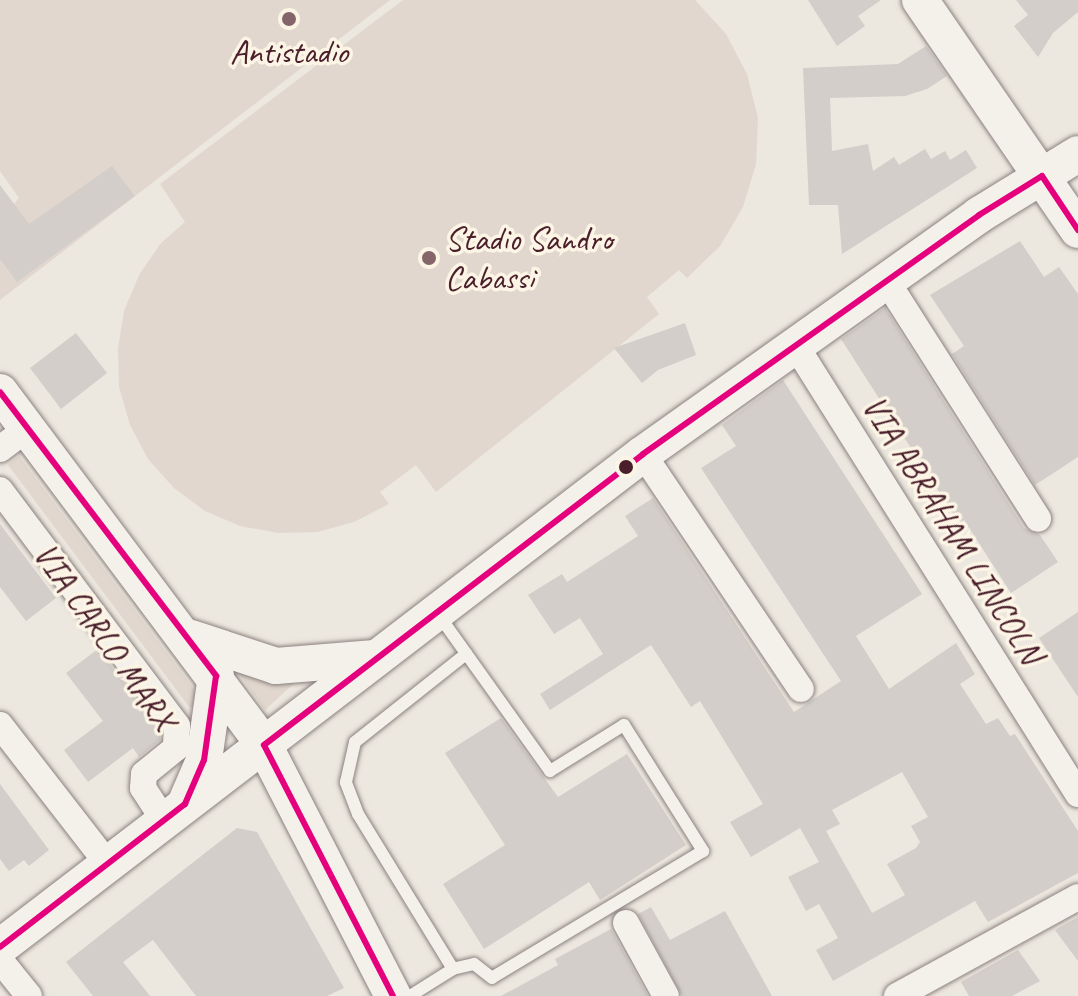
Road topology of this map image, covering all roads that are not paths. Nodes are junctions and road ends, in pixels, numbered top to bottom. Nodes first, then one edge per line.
1 (920, 0) edge
2 (1078, 154) edge
3 (1042, 176) junction
4 (1078, 230) edge
5 (886, 280) junction
6 (794, 343) junction
7 (0, 392) edge
8 (14, 439) edge
9 (643, 454) junction
10 (0, 490) edge
11 (1038, 519) dead end
12 (436, 611) junction
13 (188, 637) junction
14 (466, 654) junction
15 (375, 658) junction
16 (216, 676) junction
17 (801, 689) dead end
18 (0, 725) edge
19 (264, 745) junction
20 (1078, 794) edge
21 (174, 812) junction
22 (107, 863) junction
23 (1078, 897) edge
24 (626, 923) dead end
25 (0, 947) edge
26 (0, 960) edge
27 (453, 969) junction
28 (29, 996) edge
29 (393, 996) edge
30 (410, 996) edge
31 (666, 996) edge
32 (897, 996) edge

1 - 3 street
2 - 3 street
3 - 4 street
3 - 5 street
5 - 6 street
5 - 11 street
6 - 9 street
6 - 20 street, VIA ABRAHAM LINCOLN
7 - 8 street, VIA CARLO MARX
8 - 13 street, VIA CARLO MARX
9 - 12 street
9 - 17 street
10 - 21 street, VIA CARLO MARX
12 - 14 lane
12 - 15 street
13 - 15 street
13 - 16 street, VIA CARLO MARX
14 - 27 lane
14 - 27 lane
15 - 19 street
16 - 19 street, VIA CARLO MARX
16 - 21 street
18 - 22 street
19 - 21 street
19 - 29 street, VIA CARLO MARX
21 - 22 street
22 - 25 street
23 - 32 street
24 - 31 street
26 - 28 street
27 - 30 lane

